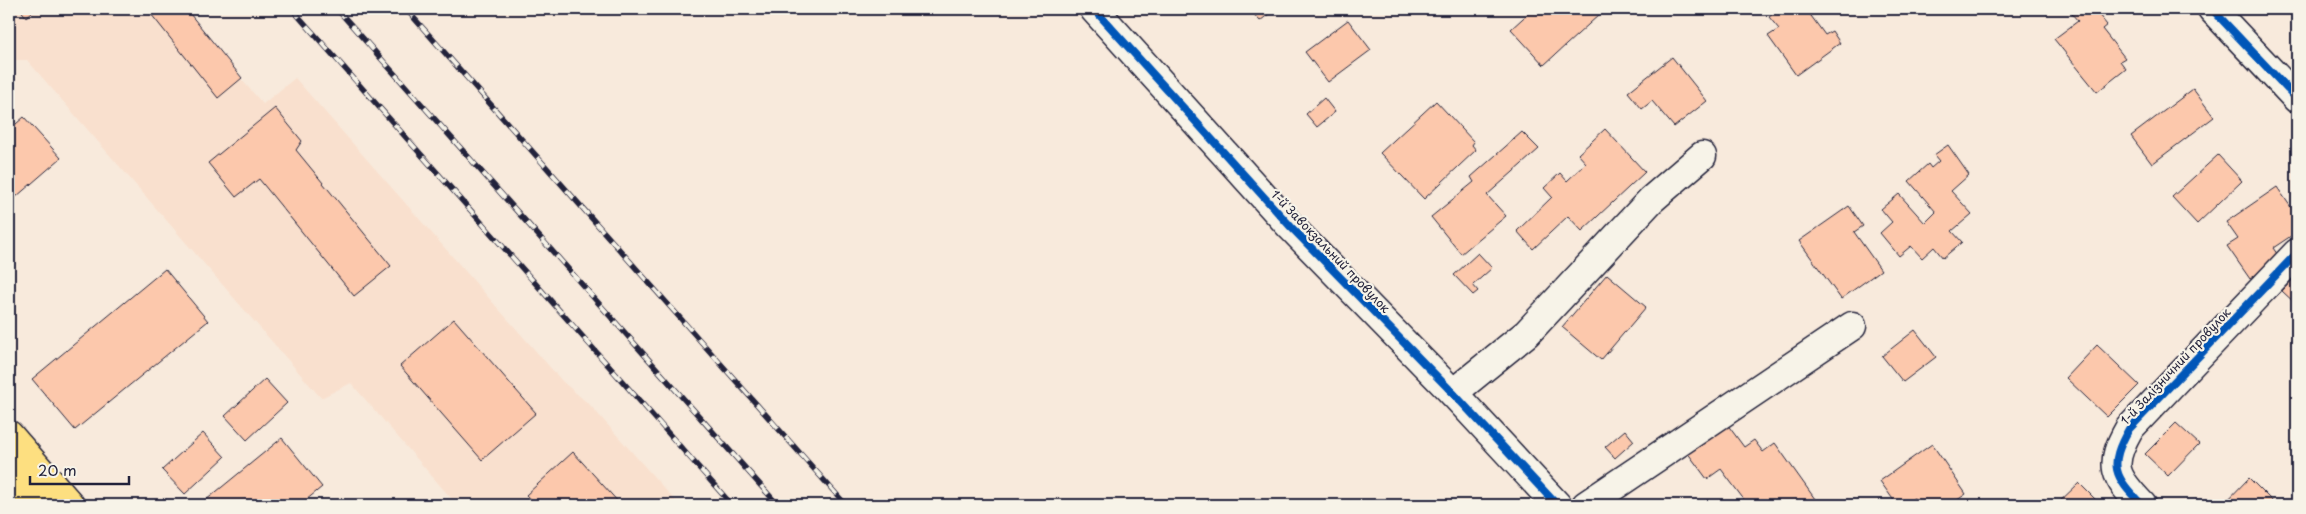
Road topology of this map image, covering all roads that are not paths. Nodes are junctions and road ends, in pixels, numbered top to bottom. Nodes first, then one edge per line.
1 (1094, 9) edge
2 (2212, 9) edge
3 (2297, 99) edge
4 (1702, 156) dead end
5 (2297, 253) edge
6 (1852, 326) dead end
7 (1453, 393) junction
8 (9, 435) edge
9 (9, 472) edge
10 (37, 505) edge
11 (70, 505) edge
12 (1557, 505) edge
13 (1586, 505) edge
14 (2142, 505) edge

1 - 7 street, 1-й Завокзальний провулок
2 - 3 street
4 - 7 street
5 - 14 street, 1-й Залізничний провулок
6 - 13 street
7 - 12 street, 1-й Завокзальний провулок
8 - 11 main road
9 - 10 main road

